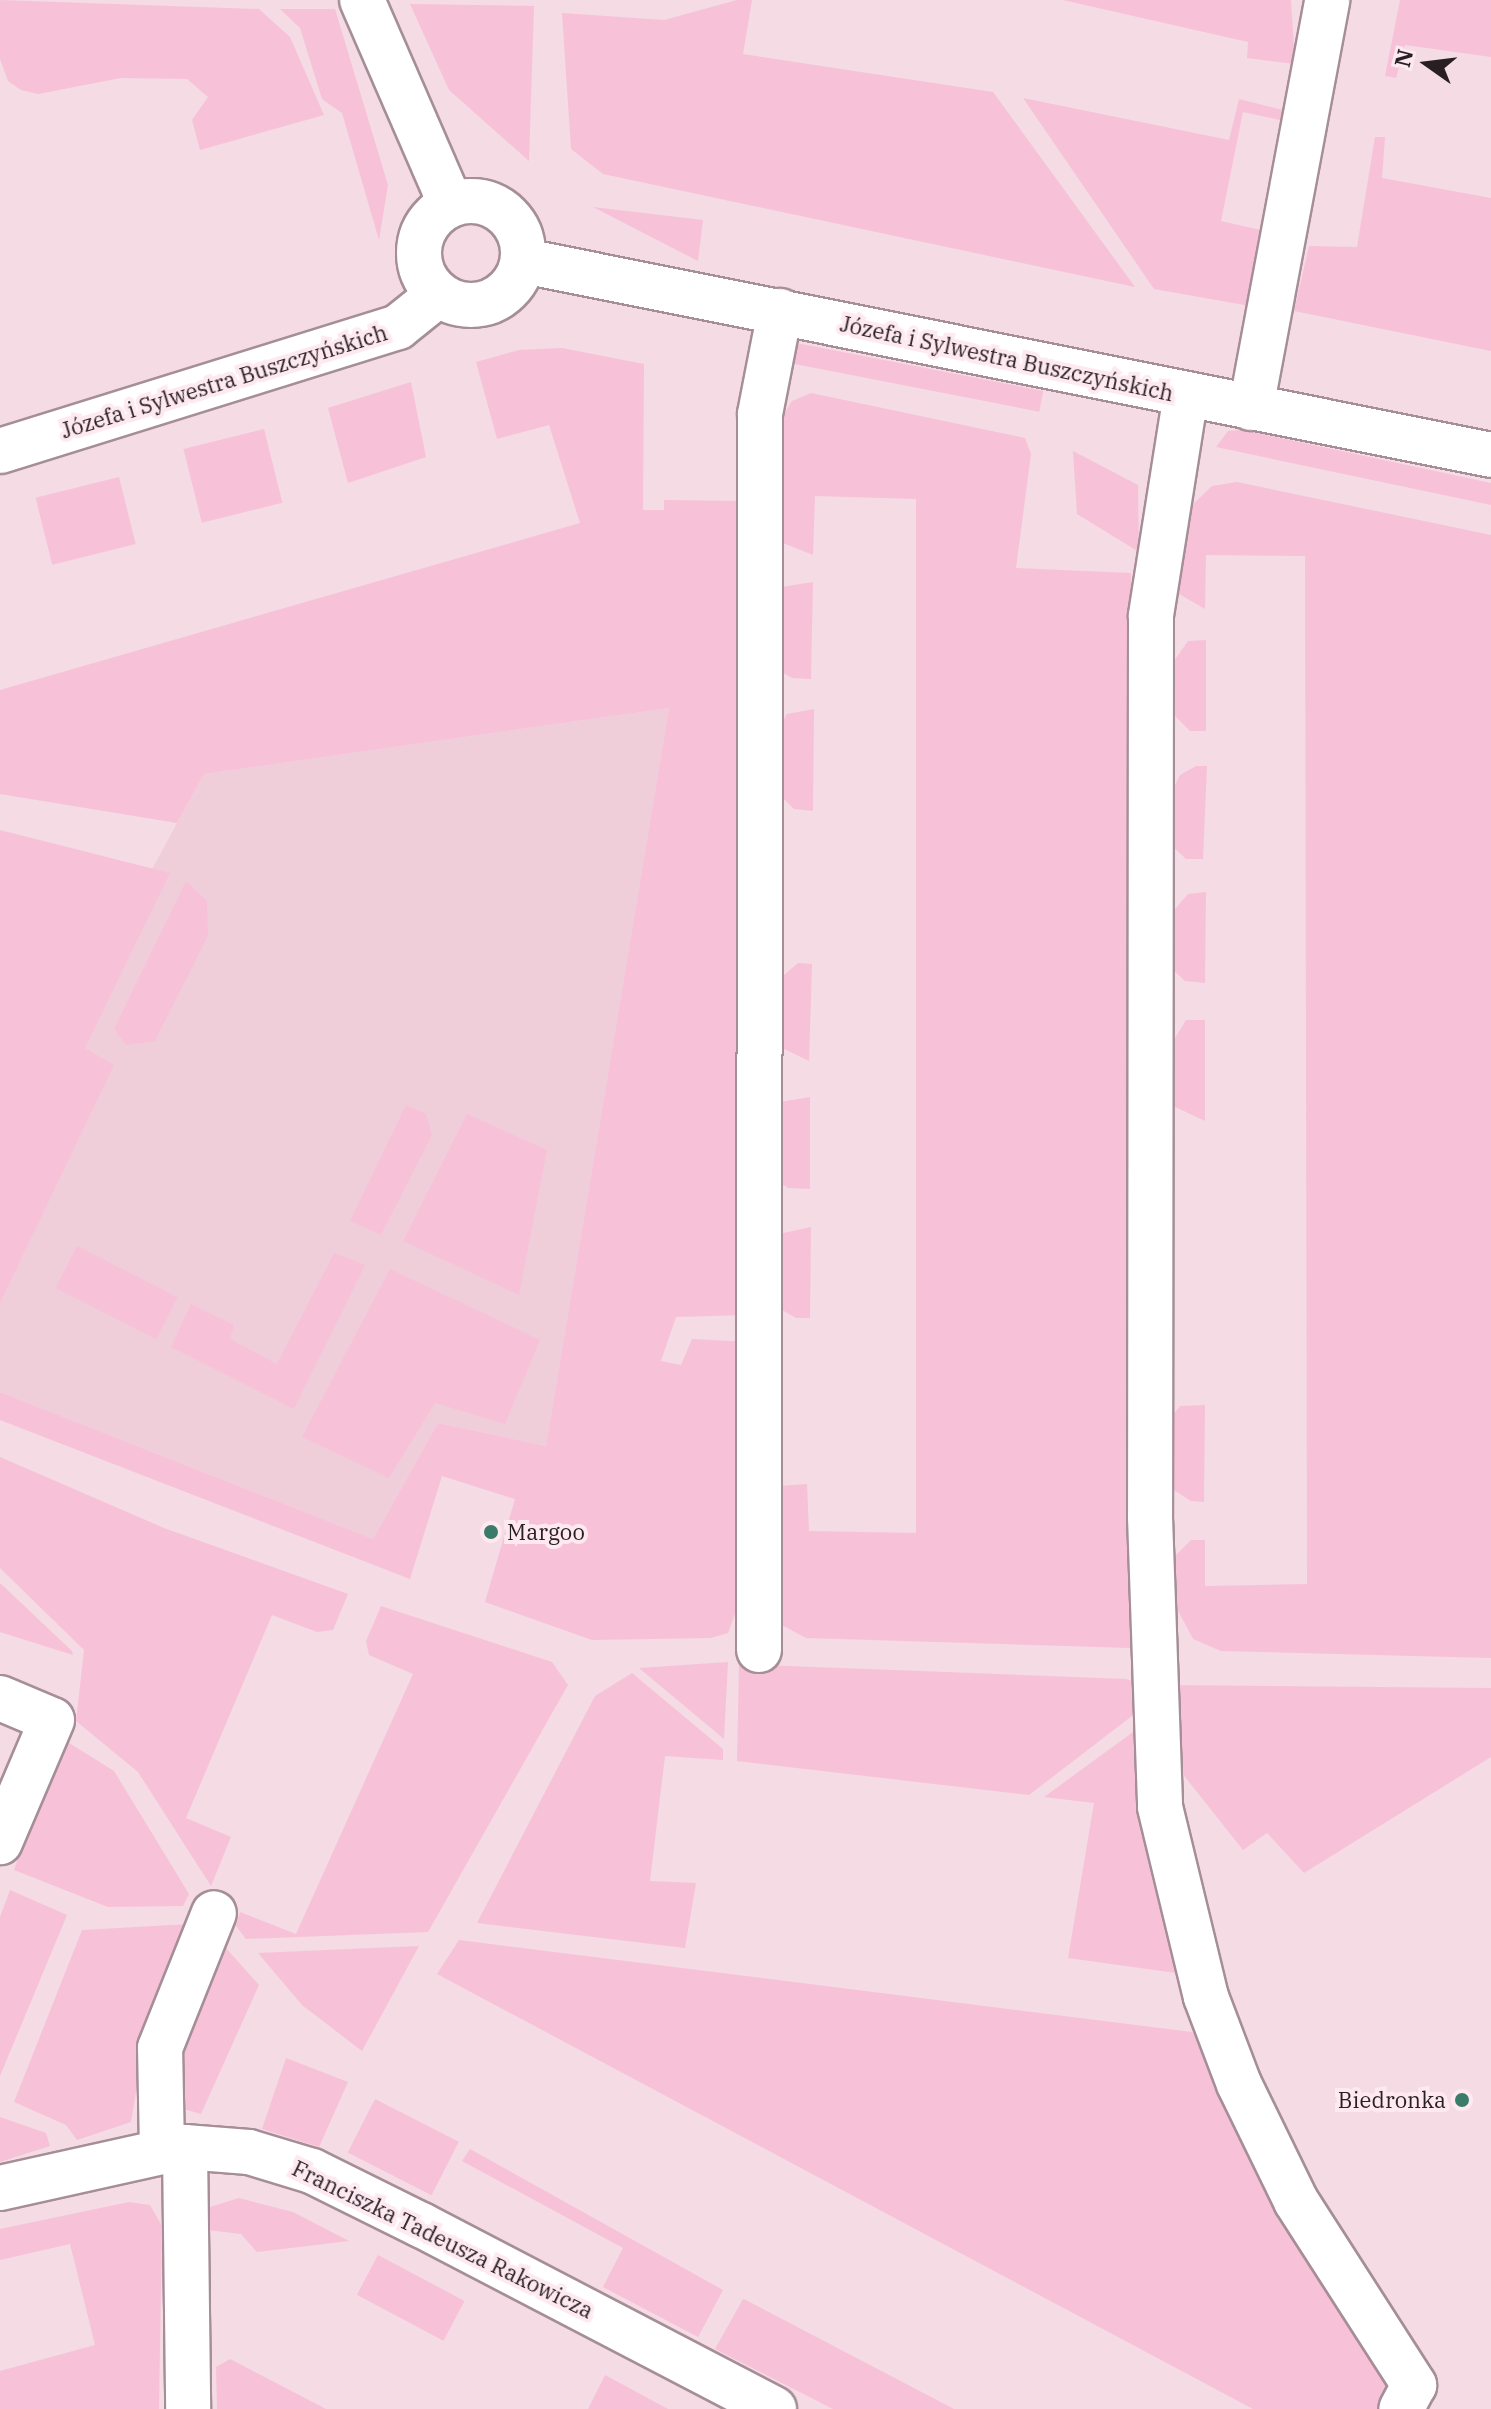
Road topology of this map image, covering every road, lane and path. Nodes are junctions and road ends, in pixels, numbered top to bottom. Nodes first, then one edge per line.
1 (362, 0) edge
2 (1327, 0) edge
3 (451, 205) junction
4 (524, 261) junction
5 (438, 295) junction
6 (780, 311) junction
7 (1186, 394) junction
8 (1251, 408) junction
9 (0, 451) edge
10 (1491, 455) edge
11 (759, 1650) dead end
12 (0, 1698) edge
13 (0, 1842) edge
14 (214, 1913) dead end
15 (174, 2149) junction
16 (0, 2188) edge
17 (188, 2409) edge
18 (774, 2409) edge
19 (1401, 2409) edge

1 - 3 street
2 - 8 street
3 - 4 street
3 - 5 street
4 - 5 street
4 - 6 street, Józefa i Sylwestra Buszczyńskich
5 - 9 street, Józefa i Sylwestra Buszczyńskich
6 - 7 street, Józefa i Sylwestra Buszczyńskich
6 - 11 street
7 - 8 street, Józefa i Sylwestra Buszczyńskich
7 - 19 street
8 - 10 street, Józefa i Sylwestra Buszczyńskich
12 - 13 street
14 - 15 street
15 - 16 street, Franciszka Tadeusza Rakowicza
15 - 17 street
15 - 18 street, Franciszka Tadeusza Rakowicza

